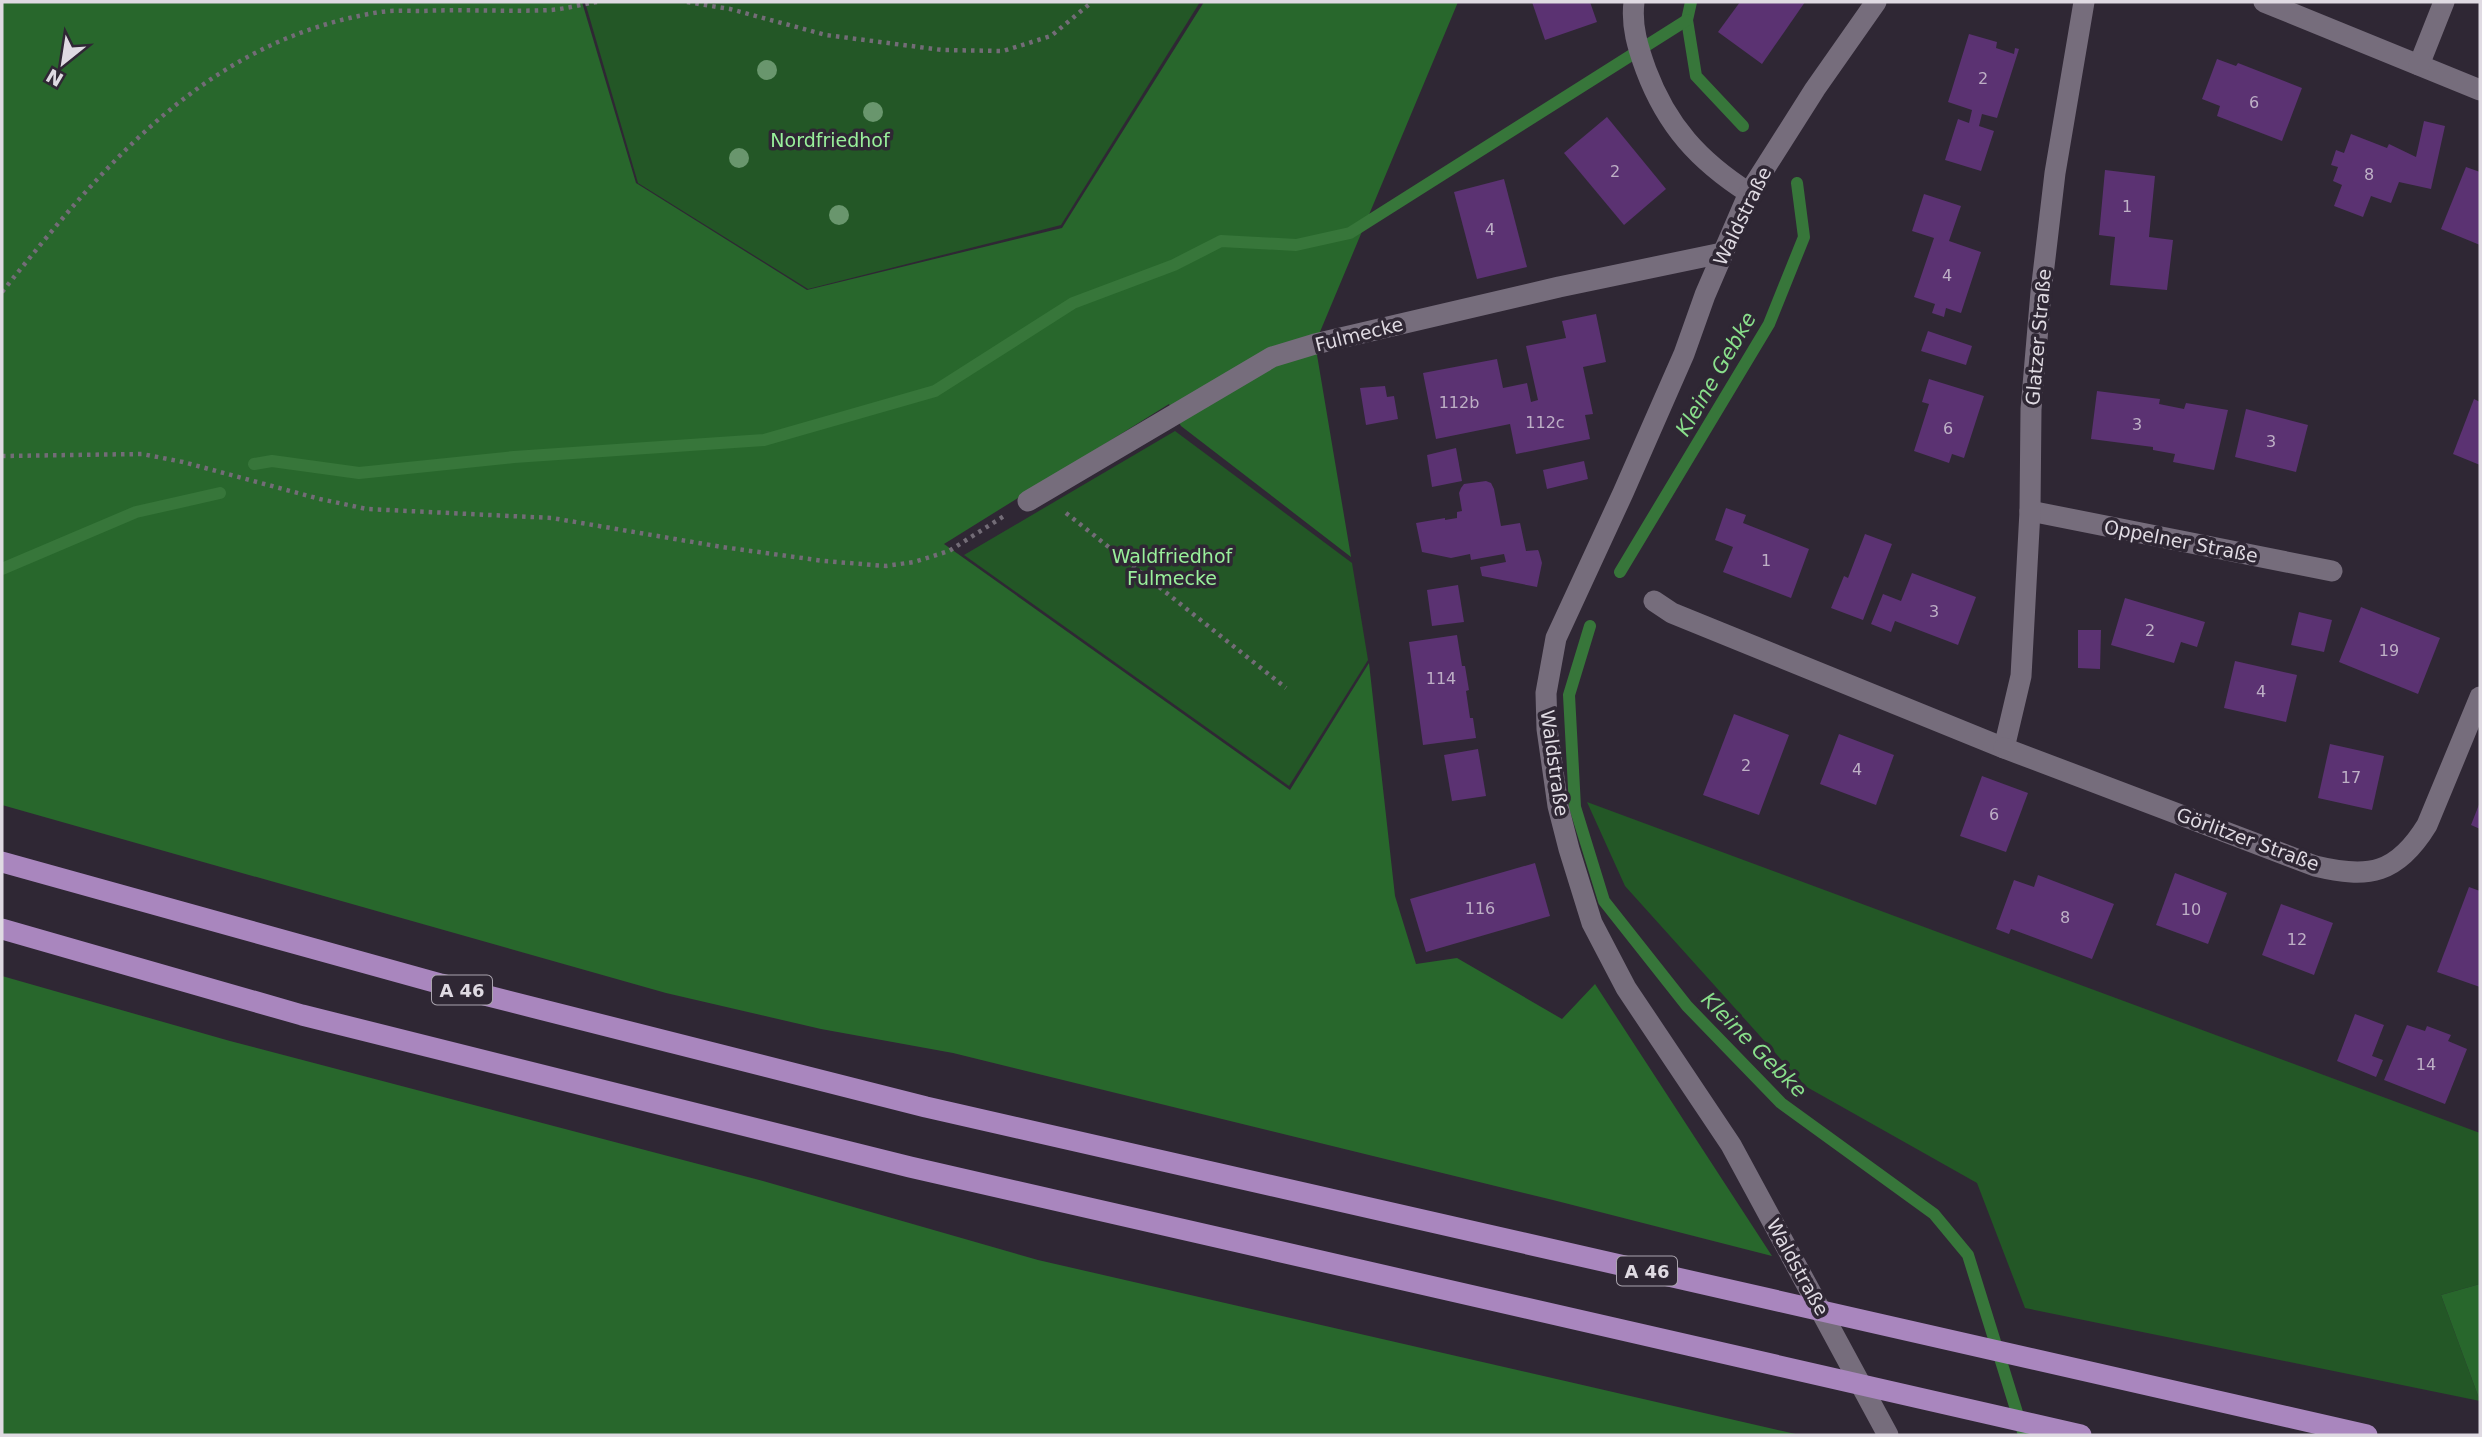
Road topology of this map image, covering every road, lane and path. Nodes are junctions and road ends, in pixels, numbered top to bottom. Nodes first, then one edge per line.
1 (597, 2) edge
2 (687, 2) edge
3 (1092, 2) edge
4 (1633, 2) edge
5 (1876, 2) edge
6 (2084, 2) edge
7 (2264, 2) edge
8 (2444, 2) edge
9 (2419, 65) junction
10 (2480, 90) edge
11 (1749, 193) junction
12 (1723, 253) junction
13 (2, 292) edge
14 (2, 456) edge
15 (1034, 497) junction
16 (2030, 511) junction
17 (2332, 571) dead end
18 (1654, 601) dead end
19 (1286, 688) dead end
20 (2479, 704) edge
21 (2004, 748) junction
22 (2, 862) edge
23 (2, 929) edge
24 (1888, 1435) edge
25 (2081, 1435) edge
26 (2367, 1435) edge

1 - 13 path
2 - 3 path
4 - 11 street
5 - 11 street, Waldstraße
6 - 16 street, Glatzer Straße
7 - 9 street
8 - 9 street
9 - 10 street
11 - 12 street, Waldstraße
12 - 15 street, Fulmecke
12 - 24 street, Waldstraße
14 - 15 path
15 - 19 path
16 - 17 street, Oppelner Straße
16 - 21 street, Glatzer Straße
18 - 21 street, Görlitzer Straße
20 - 21 street, Görlitzer Straße
22 - 26 highway, A 46
23 - 25 highway

